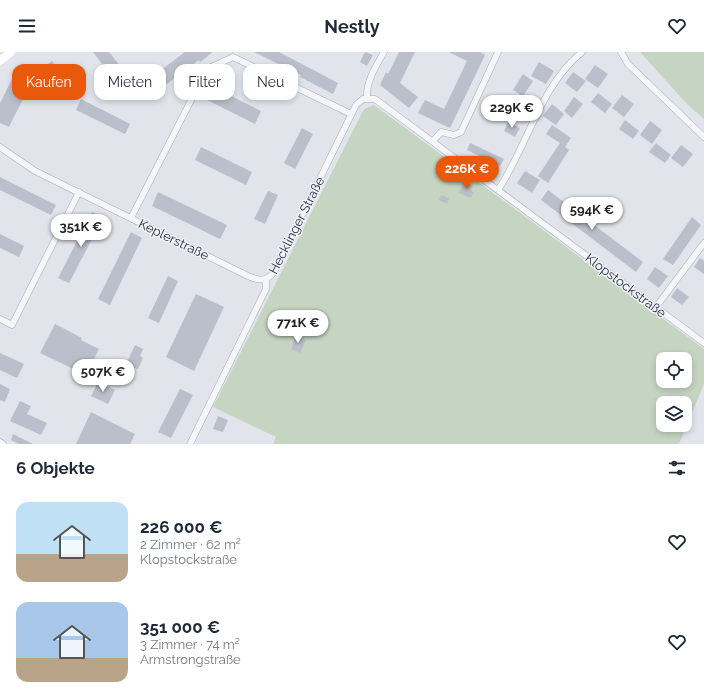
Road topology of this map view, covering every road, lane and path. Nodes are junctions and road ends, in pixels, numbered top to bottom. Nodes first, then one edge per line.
1 (11, 52) edge
2 (384, 52) edge
3 (498, 52) edge
4 (582, 52) edge
5 (621, 52) edge
6 (235, 55) edge
7 (0, 61) edge
8 (367, 98) junction
9 (351, 114) junction
10 (704, 137) edge
11 (432, 141) junction
12 (0, 147) edge
13 (498, 190) junction
14 (79, 192) junction
15 (131, 218) junction
16 (704, 243) edge
17 (266, 279) junction
18 (656, 307) junction
19 (0, 319) edge
20 (704, 343) edge
21 (0, 442) edge
22 (3, 444) edge
23 (190, 444) edge

1 - 7 main road
2 - 8 street
3 - 11 street
4 - 13 street
5 - 10 street
6 - 9 street
6 - 15 street
8 - 9 street, Hecklinger Straße
8 - 11 street, Klopstockstraße
9 - 17 street, Hecklinger Straße
11 - 13 street, Klopstockstraße
12 - 14 street, Keplerstraße
13 - 18 street, Klopstockstraße
14 - 15 street, Keplerstraße
14 - 19 street
15 - 17 street, Keplerstraße
16 - 18 street
17 - 23 street, Hecklinger Straße
18 - 20 street, Klopstockstraße
21 - 22 street

